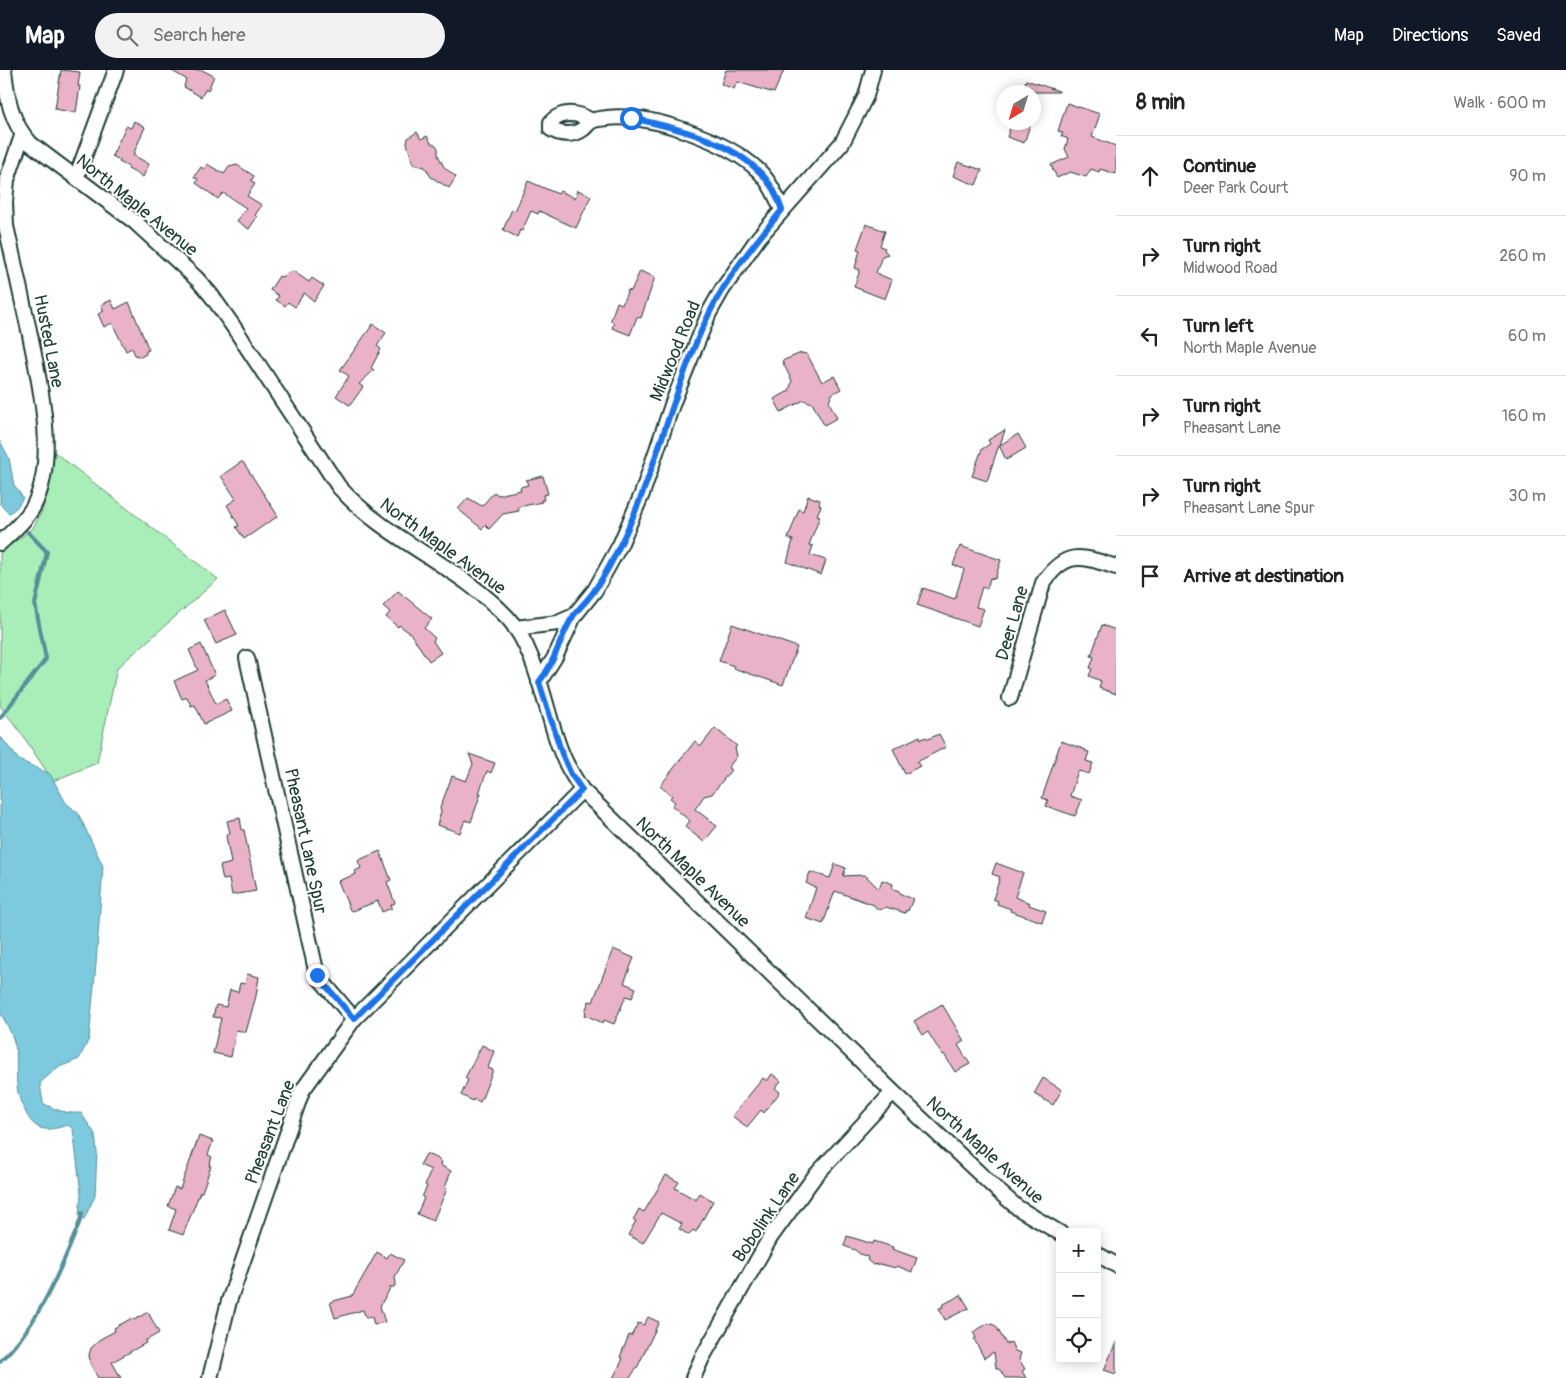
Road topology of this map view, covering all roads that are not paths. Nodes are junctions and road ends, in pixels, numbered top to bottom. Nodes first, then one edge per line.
1 (4, 70) edge
2 (116, 70) edge
3 (873, 70) edge
4 (592, 121) dead end
5 (22, 136) junction
6 (76, 178) junction
7 (782, 210) junction
8 (0, 543) edge
9 (1116, 567) edge
10 (574, 616) junction
11 (516, 628) junction
12 (247, 658) dead end
13 (539, 682) junction
14 (1010, 698) dead end
15 (582, 790) junction
16 (354, 1019) junction
17 (893, 1092) junction
18 (1056, 1232) edge
19 (1101, 1256) edge
20 (1116, 1265) edge
21 (210, 1378) edge
22 (692, 1378) edge

1 - 5 street, North Maple Avenue
2 - 6 street
3 - 7 street, Midwood Road
4 - 7 street
5 - 6 street, North Maple Avenue
5 - 8 street, Husted Lane
6 - 11 street, North Maple Avenue
7 - 10 street, Midwood Road
9 - 14 street, Deer Lane
10 - 11 street
10 - 13 street, Midwood Road
11 - 13 street, North Maple Avenue
12 - 16 street, Pheasant Lane Spur
13 - 15 street, North Maple Avenue
15 - 16 street, Pheasant Lane
15 - 17 street, North Maple Avenue
16 - 21 street, Pheasant Lane
17 - 18 street, North Maple Avenue
17 - 22 street, Bobolink Lane
19 - 20 street

